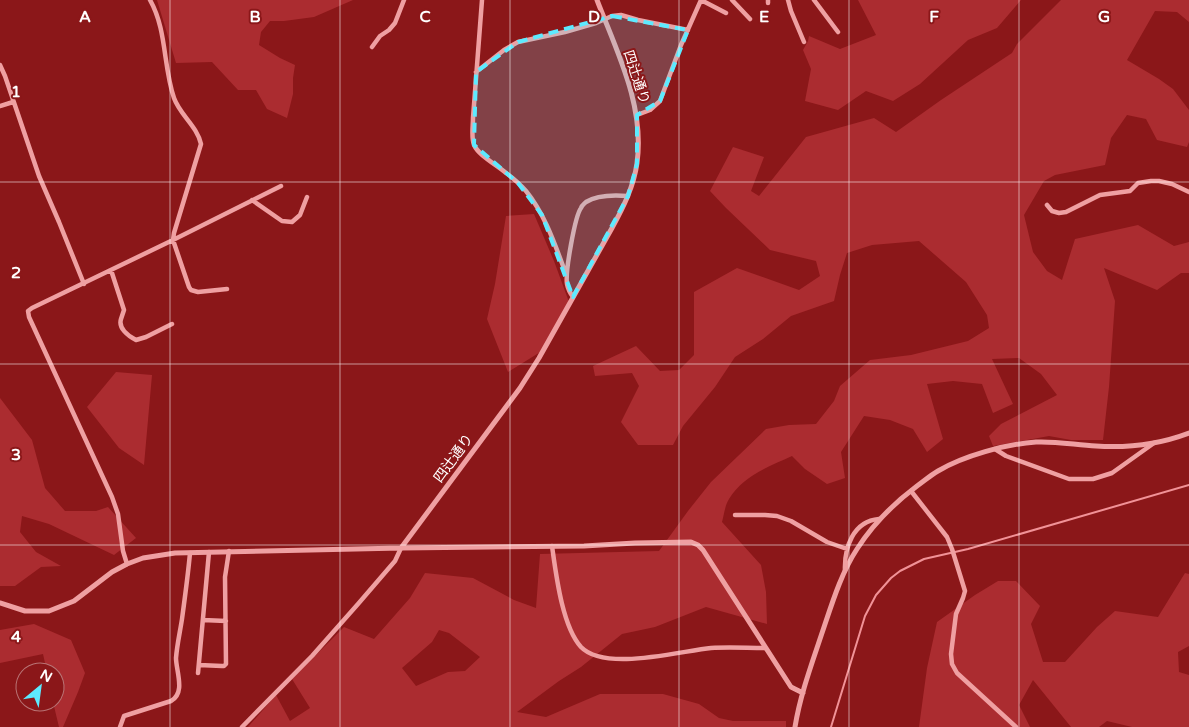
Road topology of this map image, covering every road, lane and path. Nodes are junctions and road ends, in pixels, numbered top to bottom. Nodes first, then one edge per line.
1 (150, 0) edge
2 (404, 0) edge
3 (482, 0) edge
4 (597, 0) edge
5 (701, 0) edge
6 (732, 0) edge
7 (788, 0) edge
8 (814, 0) edge
9 (726, 13) dead end
10 (604, 19) junction
11 (750, 20) dead end
12 (688, 30) junction
13 (838, 32) dead end
14 (804, 42) dead end
15 (372, 47) dead end
16 (0, 65) edge
17 (476, 72) junction
18 (13, 102) junction
19 (0, 106) edge
20 (637, 115) junction
21 (281, 186) dead end
22 (1189, 192) edge
23 (628, 196) junction
24 (307, 197) dead end
25 (252, 200) junction
26 (1047, 205) dead end
27 (173, 240) junction
28 (111, 270) junction
29 (566, 274) junction
30 (84, 284) junction
31 (227, 289) dead end
32 (573, 297) junction
33 (172, 324) dead end
34 (1189, 433) edge
35 (1155, 442) junction
36 (995, 450) junction
37 (911, 491) junction
38 (735, 515) dead end
39 (879, 519) junction
40 (552, 546) junction
41 (401, 548) junction
42 (847, 549) junction
43 (229, 551) junction
44 (209, 552) junction
45 (190, 553) junction
46 (127, 564) junction
47 (845, 570) junction
48 (0, 604) edge
49 (203, 620) junction
50 (226, 621) junction
51 (764, 648) junction
52 (199, 665) junction
53 (198, 673) dead end
54 (803, 693) junction
55 (120, 727) edge
56 (242, 727) edge
57 (795, 727) edge
58 (1016, 727) edge

1 - 27 street
2 - 15 street
3 - 17 street
4 - 10 street, 四辻通り
5 - 9 street
5 - 12 street
6 - 11 street
7 - 14 street
8 - 13 street
10 - 12 street
10 - 17 street
10 - 20 street, 四辻通り
12 - 20 street
16 - 18 street
17 - 29 street
18 - 19 street
18 - 30 street
20 - 23 street, 四辻通り
21 - 25 street
22 - 26 street
23 - 29 street
23 - 32 street, 四辻通り
24 - 25 street
25 - 27 street
27 - 28 street
27 - 31 street
28 - 30 street
28 - 33 street
29 - 32 street
30 - 46 street
32 - 41 street, 四辻通り
34 - 35 street
35 - 36 street
35 - 36 street
36 - 37 street
37 - 39 street
37 - 58 street
38 - 42 street
39 - 42 street
39 - 47 street
40 - 41 street
40 - 51 street
40 - 51 street
41 - 43 street
41 - 56 street
42 - 47 street
43 - 44 street
43 - 50 street
44 - 45 street
44 - 49 street
45 - 46 street
45 - 55 street
46 - 48 street
47 - 54 street
49 - 50 street
49 - 52 street
50 - 52 street
51 - 54 street
52 - 53 street
54 - 57 street

